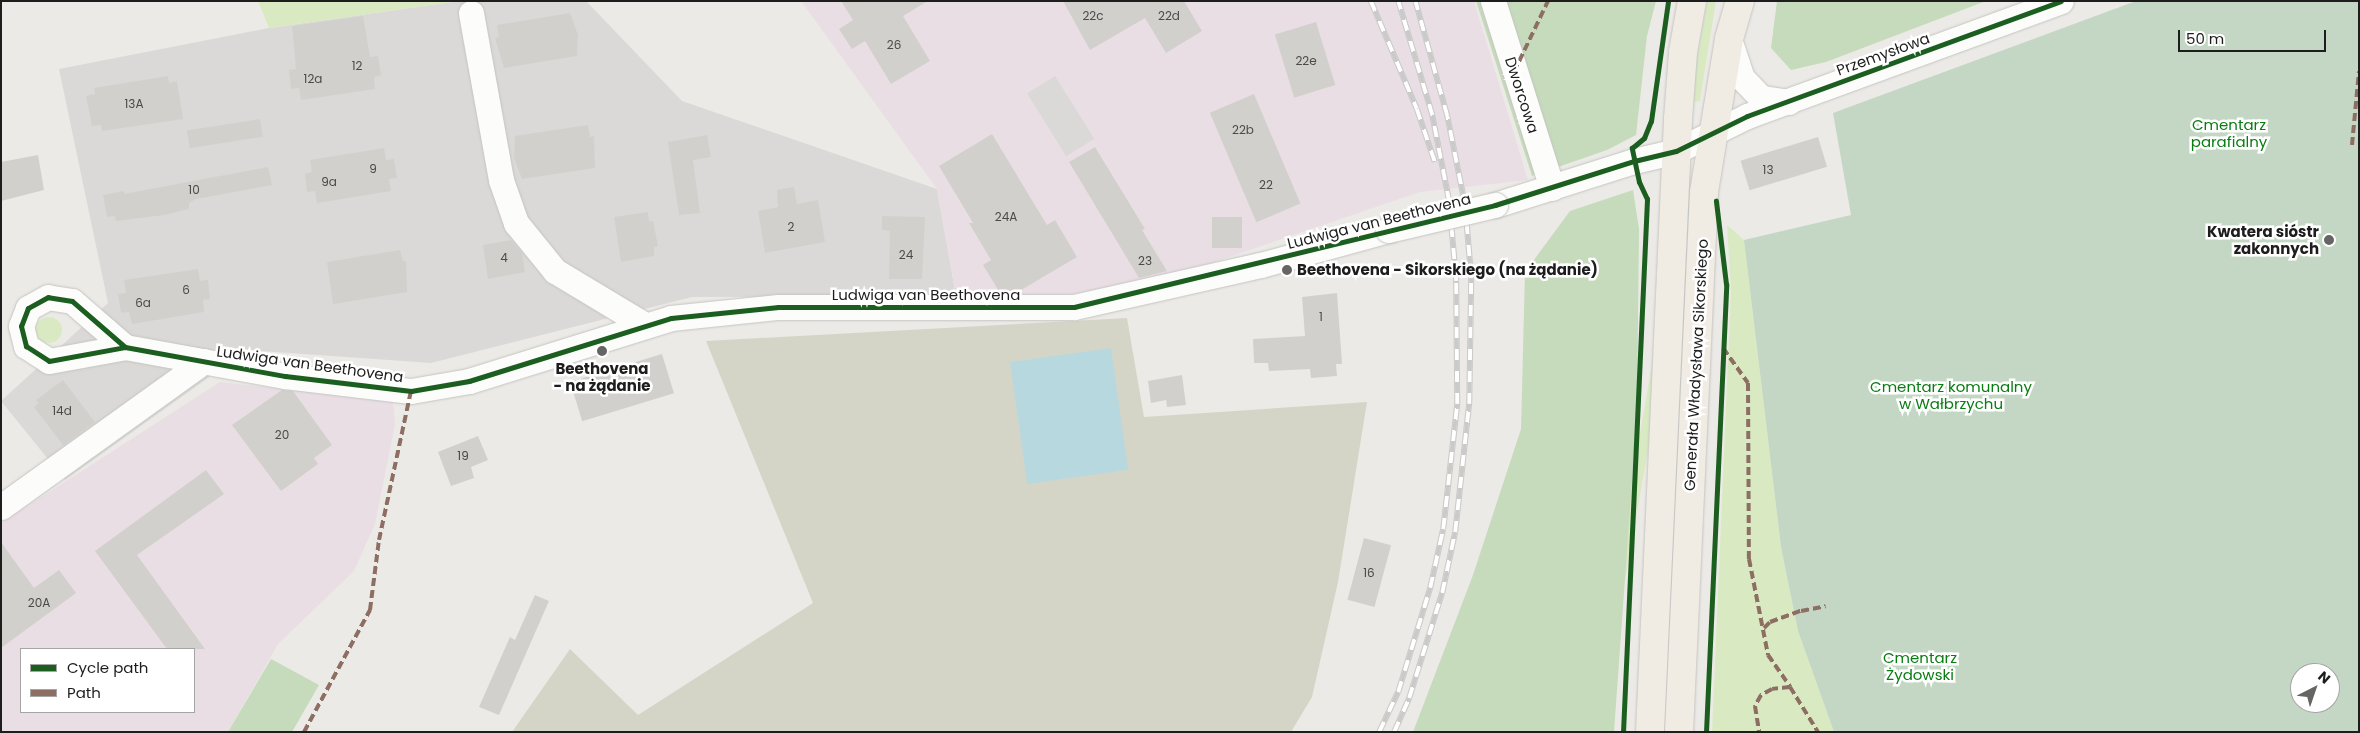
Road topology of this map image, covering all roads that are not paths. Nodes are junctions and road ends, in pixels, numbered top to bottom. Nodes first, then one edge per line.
1 (1493, 1) edge
2 (1692, 1) edge
3 (1740, 1) edge
4 (2060, 1) edge
5 (471, 13) dead end
6 (1730, 39) junction
7 (1789, 102) junction
8 (1715, 129) junction
9 (1676, 152) junction
10 (1552, 188) junction
11 (645, 325) junction
12 (125, 347) dead end
13 (204, 362) junction
14 (1, 507) edge
15 (1650, 732) edge
16 (1679, 732) edge

1 - 10 street, Dworcowa
2 - 9 main road, Generała Władysława Sikorskiego
3 - 6 main road, Generała Władysława Sikorskiego
4 - 7 street, Przemysłowa
5 - 11 street
6 - 7 street, Przemysłowa
6 - 8 main road, Generała Władysława Sikorskiego
7 - 8 street, Przemysłowa
8 - 9 street, Ludwiga van Beethovena
8 - 16 main road, Generała Władysława Sikorskiego
9 - 10 street, Ludwiga van Beethovena
9 - 15 main road, Generała Władysława Sikorskiego
10 - 11 street, Ludwiga van Beethovena, bridge
11 - 13 street, Ludwiga van Beethovena
12 - 13 street, Ludwiga van Beethovena
13 - 14 street, Ludwiga van Beethovena

